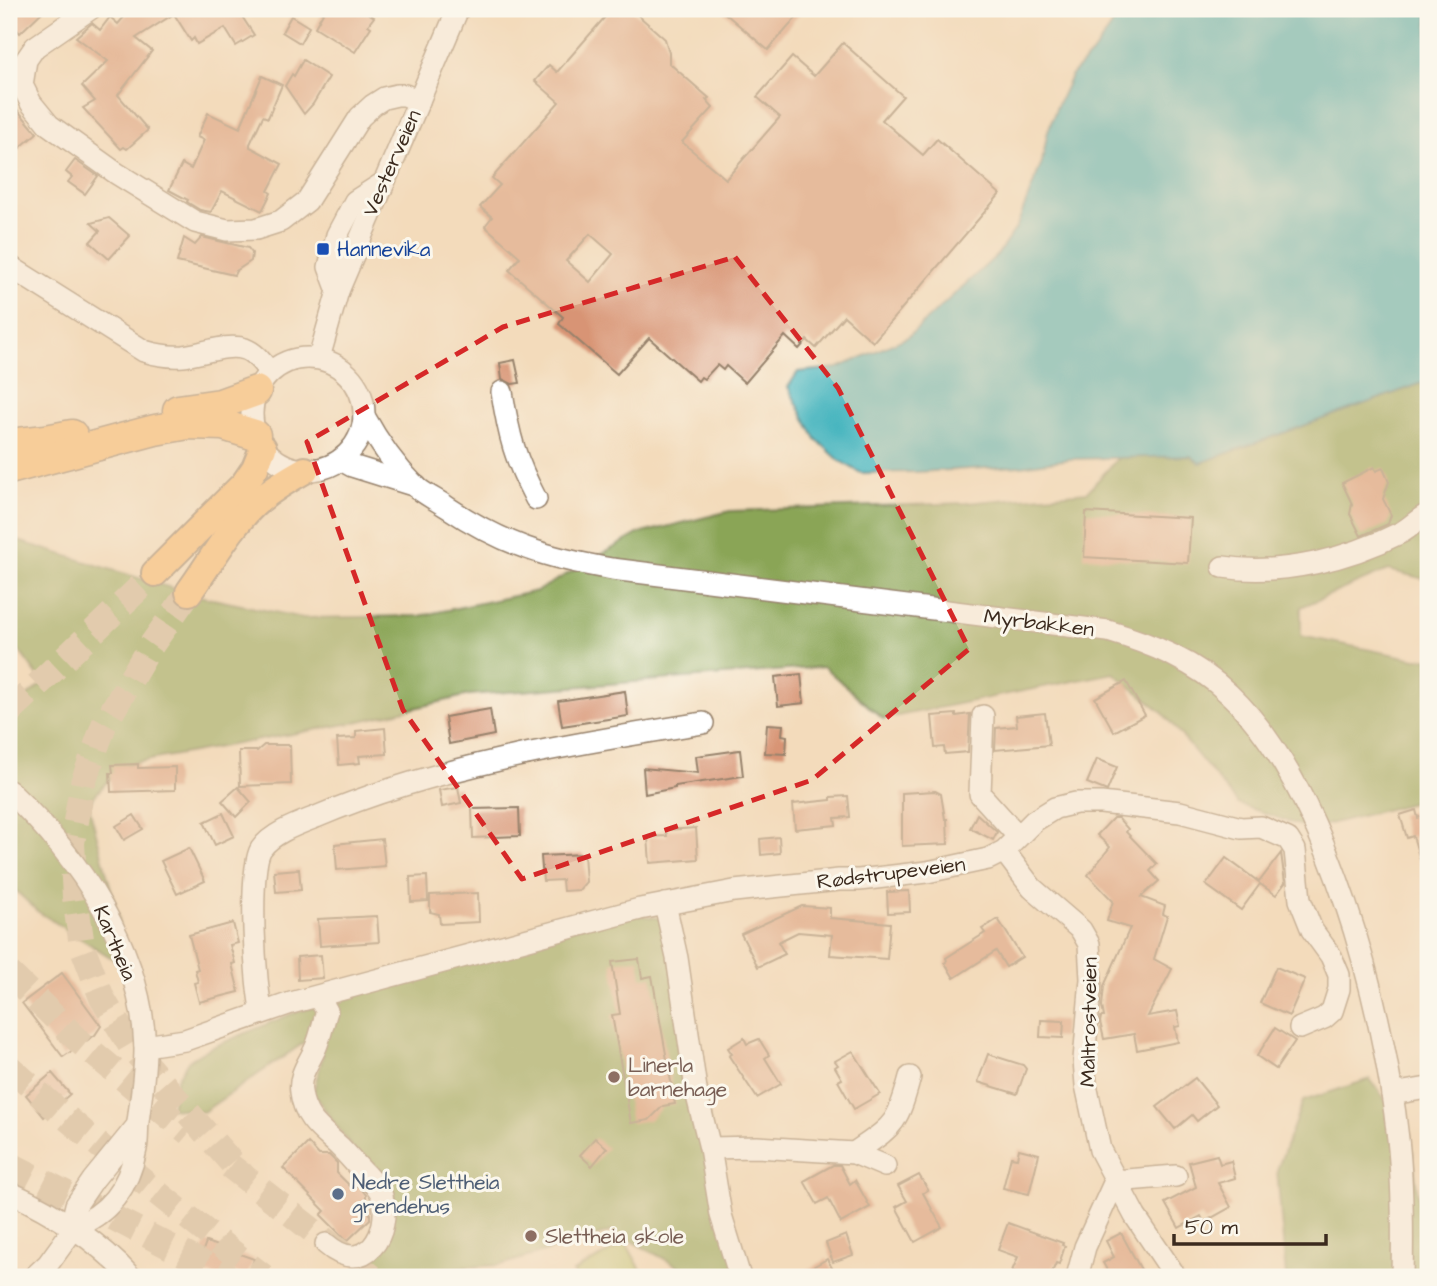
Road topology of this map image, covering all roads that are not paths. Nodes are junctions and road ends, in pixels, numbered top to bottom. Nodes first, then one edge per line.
1 (90, 9) edge
2 (458, 9) edge
3 (17, 58) edge
4 (419, 101) junction
5 (9, 266) edge
6 (319, 358) junction
7 (263, 382) junction
8 (502, 392) dead end
9 (364, 416) junction
10 (259, 442) junction
11 (9, 444) edge
12 (341, 460) junction
13 (9, 469) edge
14 (305, 470) junction
15 (416, 486) junction
16 (536, 499) dead end
17 (1428, 514) edge
18 (1223, 567) dead end
19 (155, 573) tunnel mouth
20 (189, 592) tunnel mouth
21 (983, 716) dead end
22 (703, 723) dead end
23 (9, 791) edge
24 (1011, 843) junction
25 (665, 904) junction
26 (318, 997) junction
27 (262, 1012) junction
28 (1300, 1028) dead end
29 (145, 1046) junction
30 (910, 1077) dead end
31 (1428, 1088) edge
32 (1392, 1094) junction
33 (137, 1126) junction
34 (710, 1148) junction
35 (854, 1153) junction
36 (885, 1166) dead end
37 (1176, 1176) dead end
38 (1115, 1181) junction
39 (9, 1192) edge
40 (73, 1227) junction
41 (326, 1244) dead end
42 (34, 1277) edge
43 (131, 1277) edge
44 (740, 1277) edge
45 (1077, 1277) edge
46 (1176, 1277) edge
47 (1402, 1277) edge

1 - 3 street
2 - 4 street, Vesterveien
3 - 4 street
4 - 6 street, Vesterveien
5 - 7 street
6 - 7 street
6 - 9 street
7 - 10 street
7 - 11 highway
8 - 16 street
9 - 12 street
9 - 15 street, Myrbakken
10 - 13 highway
10 - 14 street
10 - 19 main road
12 - 14 street
12 - 15 street, Myrbakken
14 - 20 main road
15 - 32 street, Myrbakken
17 - 18 street
21 - 24 street, Måltrostveien
22 - 27 street
23 - 29 street, Kartheia
24 - 25 street, Rødstrupeveien
24 - 28 street, Rødstrupeveien
24 - 38 street, Måltrostveien
25 - 26 street, Rødstrupeveien
25 - 34 street
26 - 27 street, Rødstrupeveien
26 - 41 street
27 - 29 street, Rødstrupeveien
29 - 33 street, Kartheia
30 - 35 street
31 - 32 street
32 - 47 street, Myrbakken
33 - 40 street, Kartheia
33 - 40 street, Kartheia
34 - 35 street
34 - 44 street
35 - 36 street
37 - 38 street
38 - 45 street
38 - 46 street, Måltrostveien
39 - 40 street
40 - 42 street, Kartheia
40 - 43 street

